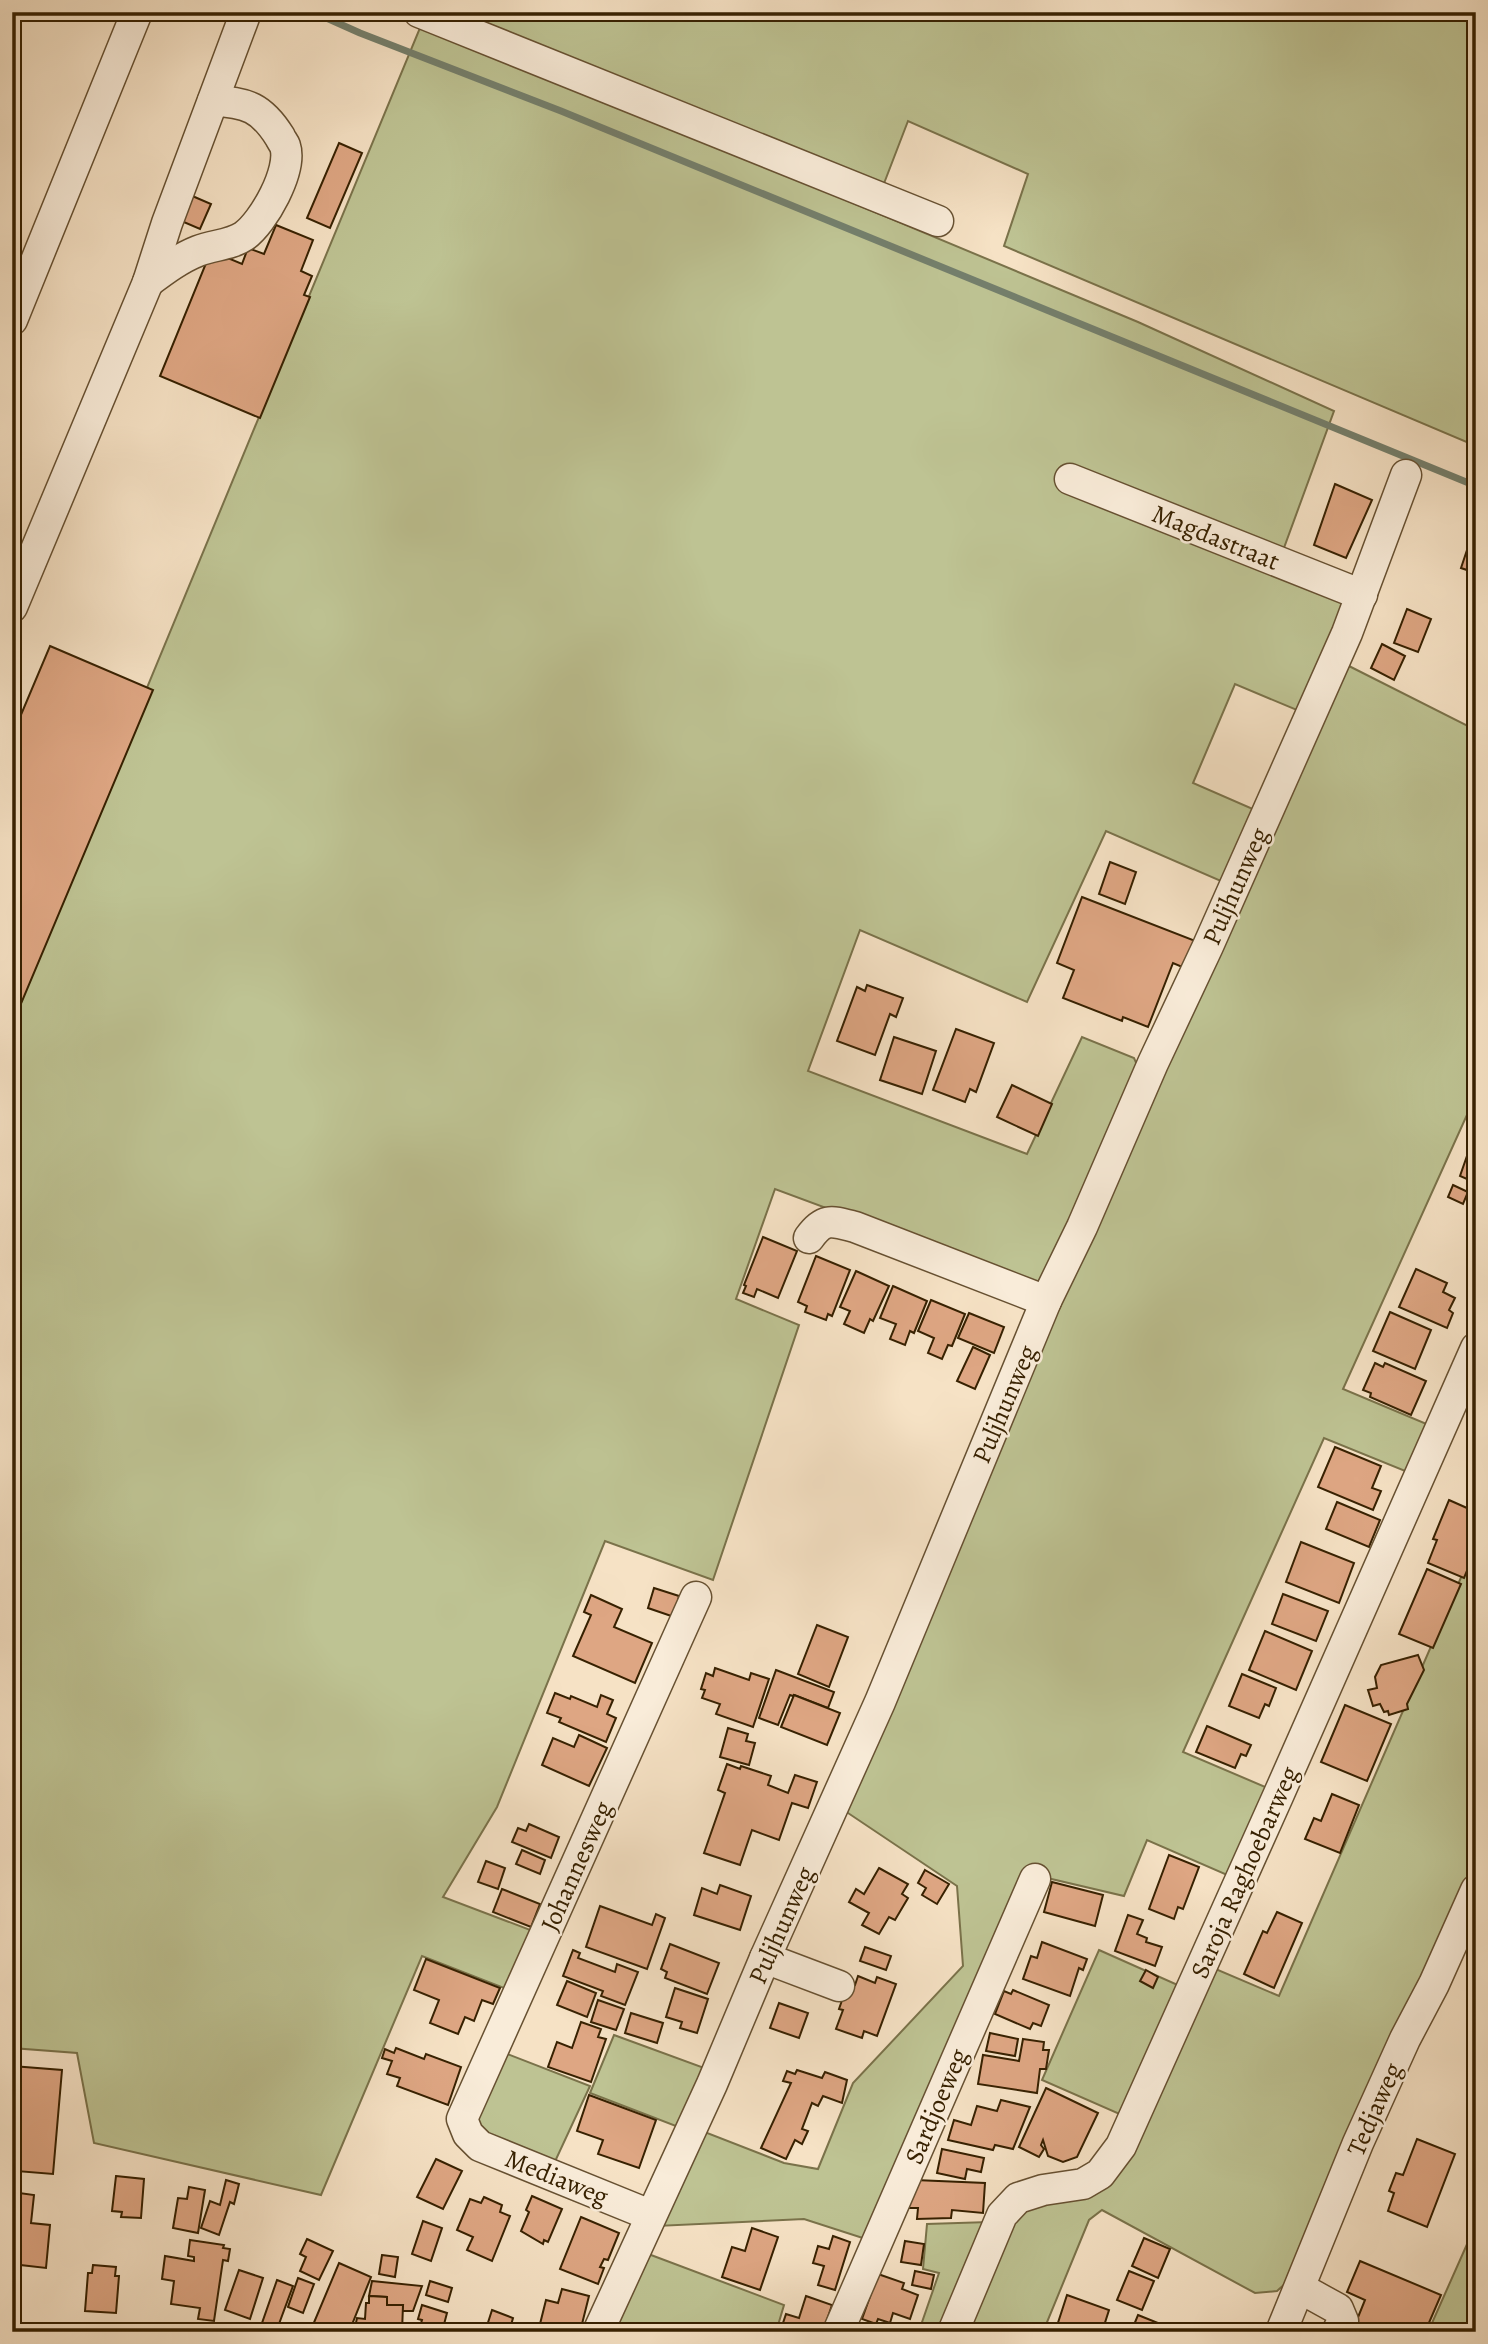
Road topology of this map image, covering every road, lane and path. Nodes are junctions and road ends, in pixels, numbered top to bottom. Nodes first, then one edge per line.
1 (137, 12) edge
2 (246, 12) edge
3 (419, 12) edge
4 (213, 101) junction
5 (938, 221) dead end
6 (148, 282) junction
7 (12, 320) edge
8 (1406, 475) dead end
9 (1070, 479) dead end
10 (1362, 595) junction
11 (12, 607) edge
12 (809, 1238) dead end
13 (1046, 1301) junction
14 (1476, 1348) edge
15 (696, 1597) dead end
16 (1035, 1879) dead end
17 (1476, 1890) edge
18 (765, 1958) junction
19 (839, 1986) dead end
20 (468, 2134) joint
21 (650, 2215) junction
22 (1300, 2288) junction
23 (598, 2332) edge
24 (838, 2332) edge
25 (953, 2332) edge
26 (1281, 2332) edge
27 (1337, 2332) edge

1 - 7 street
2 - 4 street
3 - 5 street
4 - 6 street
4 - 6 street
6 - 11 street
8 - 10 street, Puljhunweg
9 - 10 street, Magdastraat
10 - 13 street, Puljhunweg
12 - 13 street
13 - 18 street, Puljhunweg
14 - 25 street, Saroja Raghoebarweg
15 - 20 street, Johannesweg
16 - 24 street, Sardjoeweg
17 - 22 street, Tedjaweg
18 - 19 street
18 - 21 street, Puljhunweg
20 - 21 street, Mediaweg
21 - 23 street, Puljhunweg
22 - 26 street, Tedjaweg
22 - 27 street

